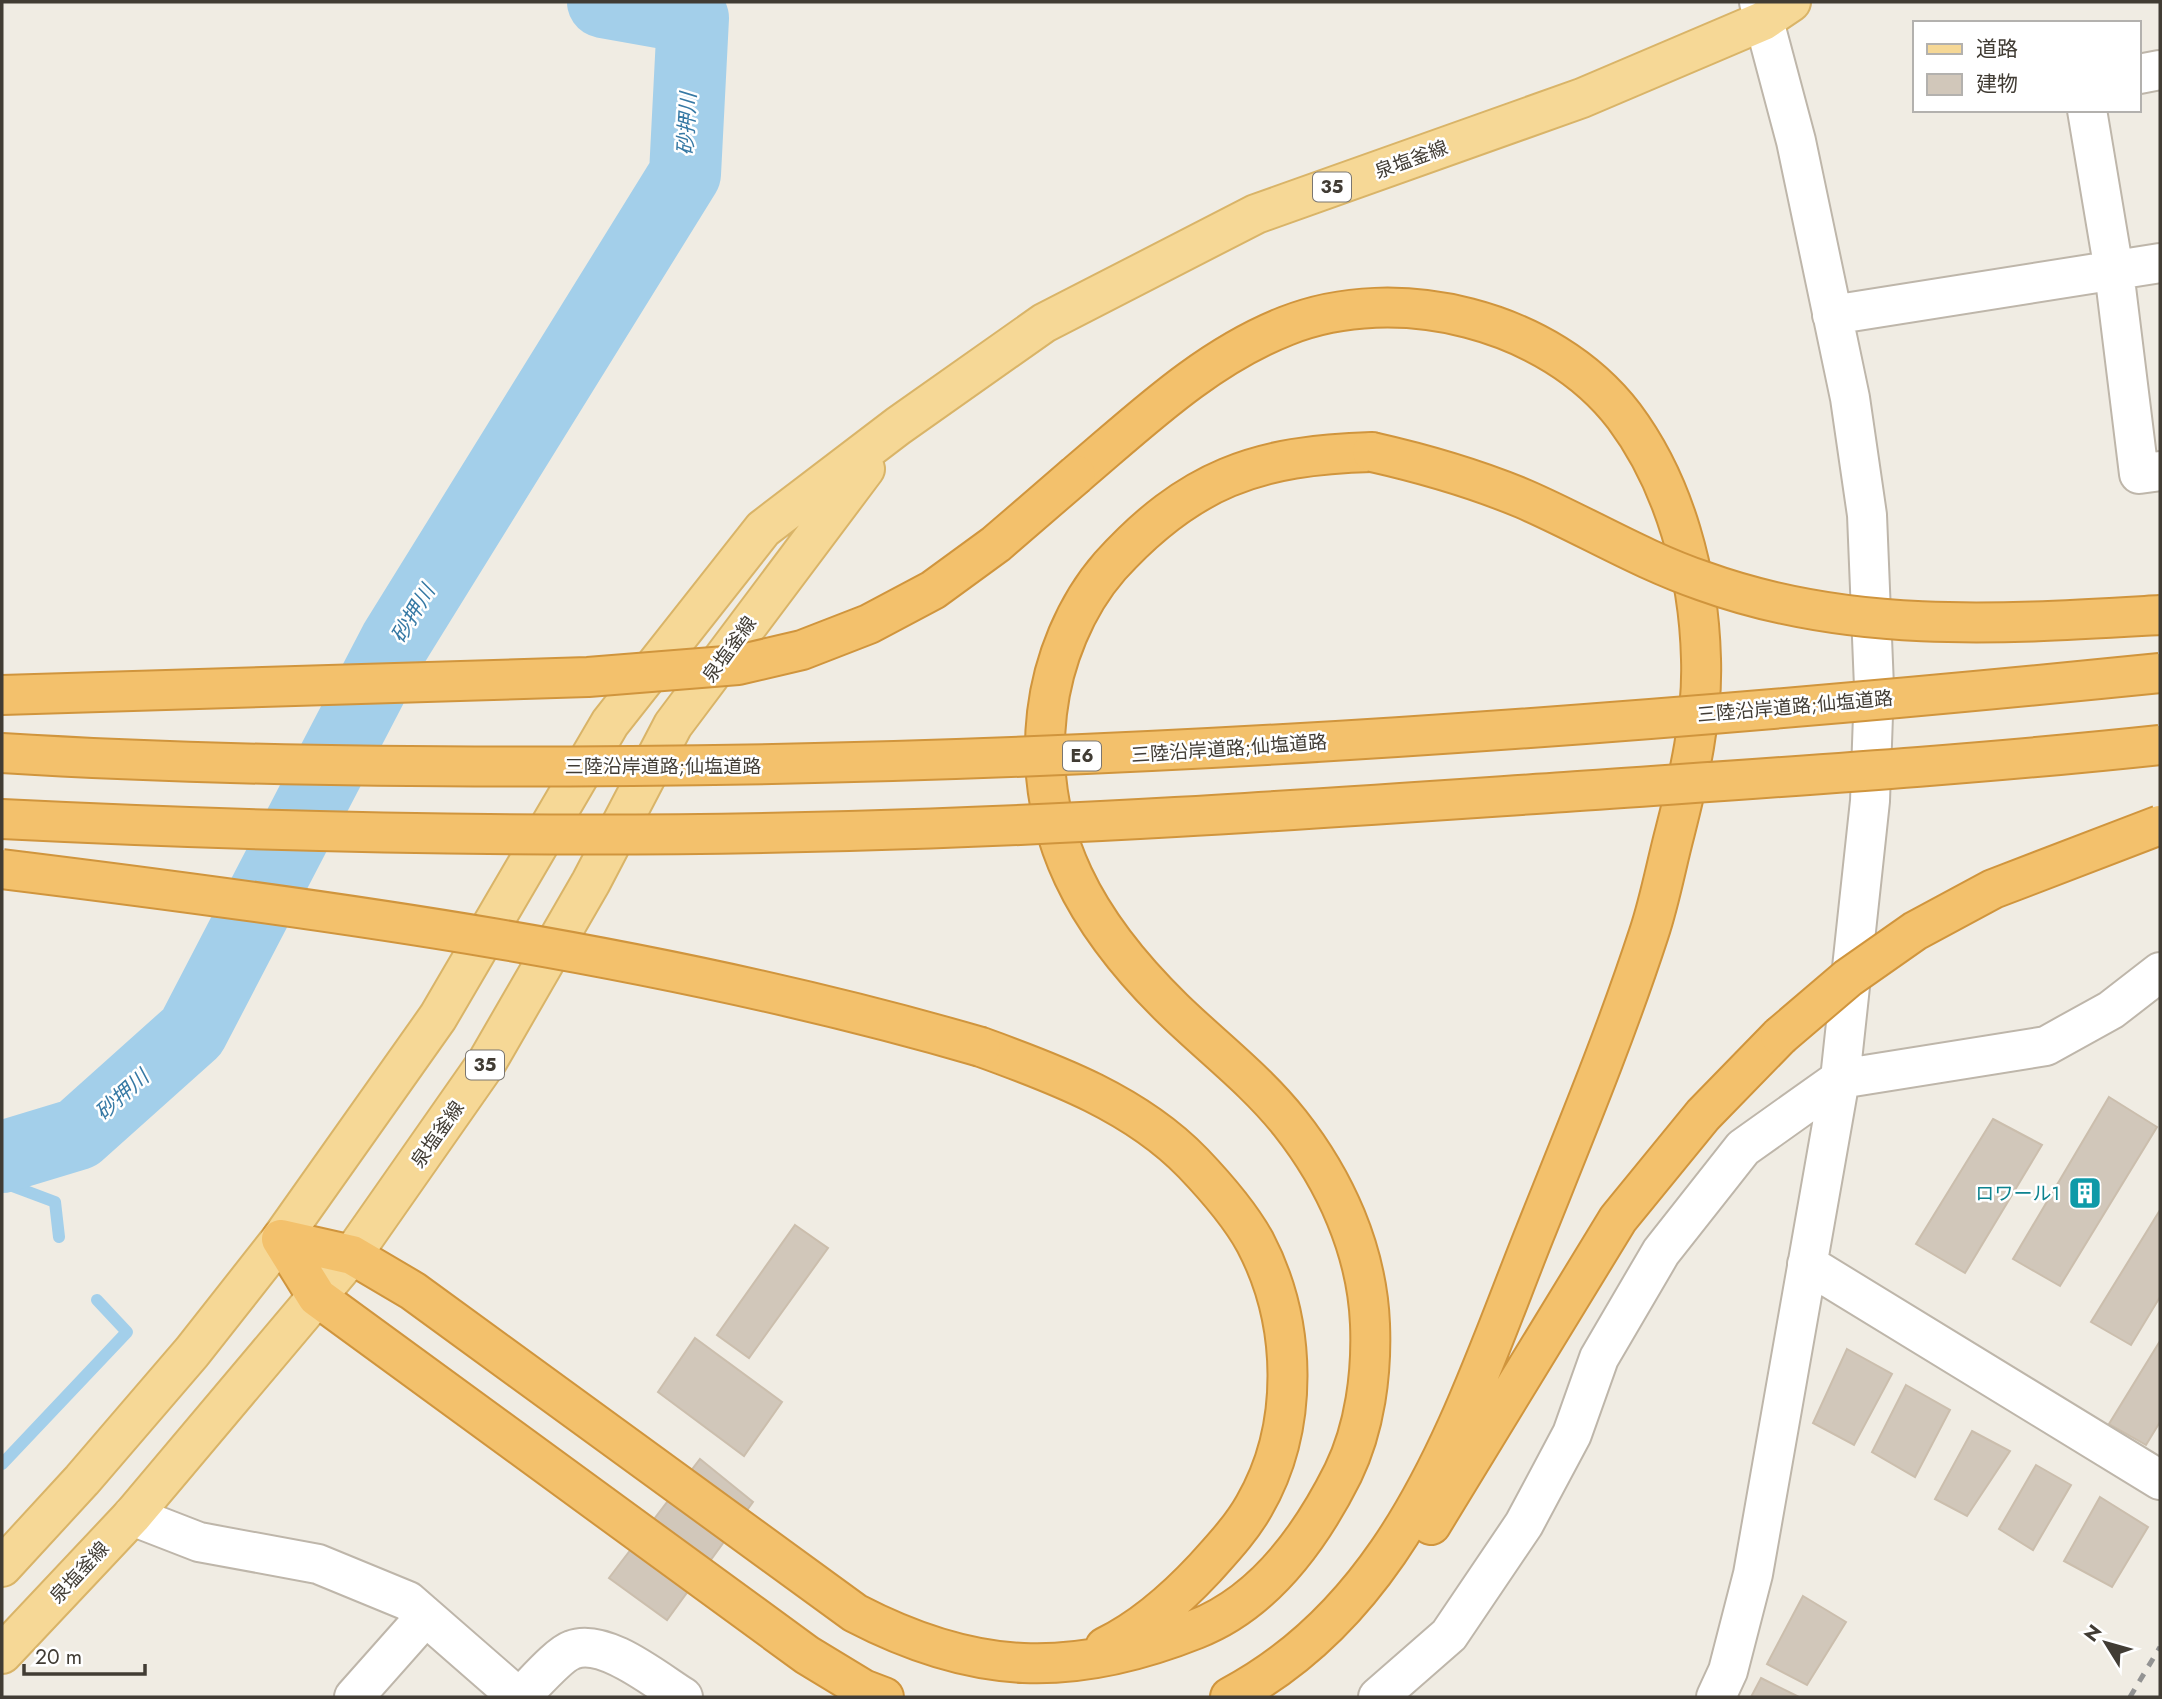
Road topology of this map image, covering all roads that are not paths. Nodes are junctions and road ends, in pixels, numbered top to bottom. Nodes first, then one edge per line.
1 (1771, 8) edge
2 (2160, 70) edge
3 (2141, 74) edge
4 (2087, 112) edge
5 (2160, 263) edge
6 (2114, 271) junction
7 (1832, 315) junction
8 (898, 426) junction
9 (2160, 471) edge
10 (2160, 615) edge
11 (2160, 673) edge
12 (2, 695) edge
13 (2160, 745) edge
14 (2, 753) edge
15 (2, 819) edge
16 (2160, 825) edge
17 (2, 869) edge
18 (2160, 971) edge
19 (1840, 1079) junction
20 (281, 1239) junction
21 (352, 1255) junction
22 (1807, 1265) junction
23 (317, 1297) junction
24 (2160, 1480) edge
25 (132, 1516) junction
26 (2, 1567) edge
27 (425, 1617) junction
28 (2, 1654) edge
29 (1068, 1662) junction
30 (354, 1697) edge
31 (519, 1697) edge
32 (684, 1697) edge
33 (884, 1697) edge
34 (1230, 1697) edge
35 (1246, 1697) edge
36 (1378, 1697) edge
37 (1716, 1697) edge

1 - 7 street
1 - 8 main road, 泉塩釜線 / 35
2 - 3 street
4 - 6 street
5 - 6 street
6 - 7 street
6 - 9 street
7 - 19 street
8 - 20 main road, 泉塩釜線 / 35
8 - 21 main road, 泉塩釜線 / 35
10 - 29 highway, bridge
11 - 14 highway, 三陸沿岸道路;仙塩道路 / E6, bridge
12 - 34 highway, bridge
13 - 15 highway, bridge
16 - 35 highway, bridge
17 - 29 highway, bridge
18 - 19 street
19 - 22 street
19 - 36 street
20 - 21 highway
20 - 23 highway
20 - 26 main road, 泉塩釜線 / 35
21 - 23 main road, 泉塩釜線 / 35
21 - 29 highway
22 - 24 street
22 - 37 street
23 - 25 main road, 泉塩釜線 / 35
23 - 33 highway
25 - 27 street
25 - 28 main road, 泉塩釜線 / 35
27 - 30 street
27 - 31 street
31 - 32 street

